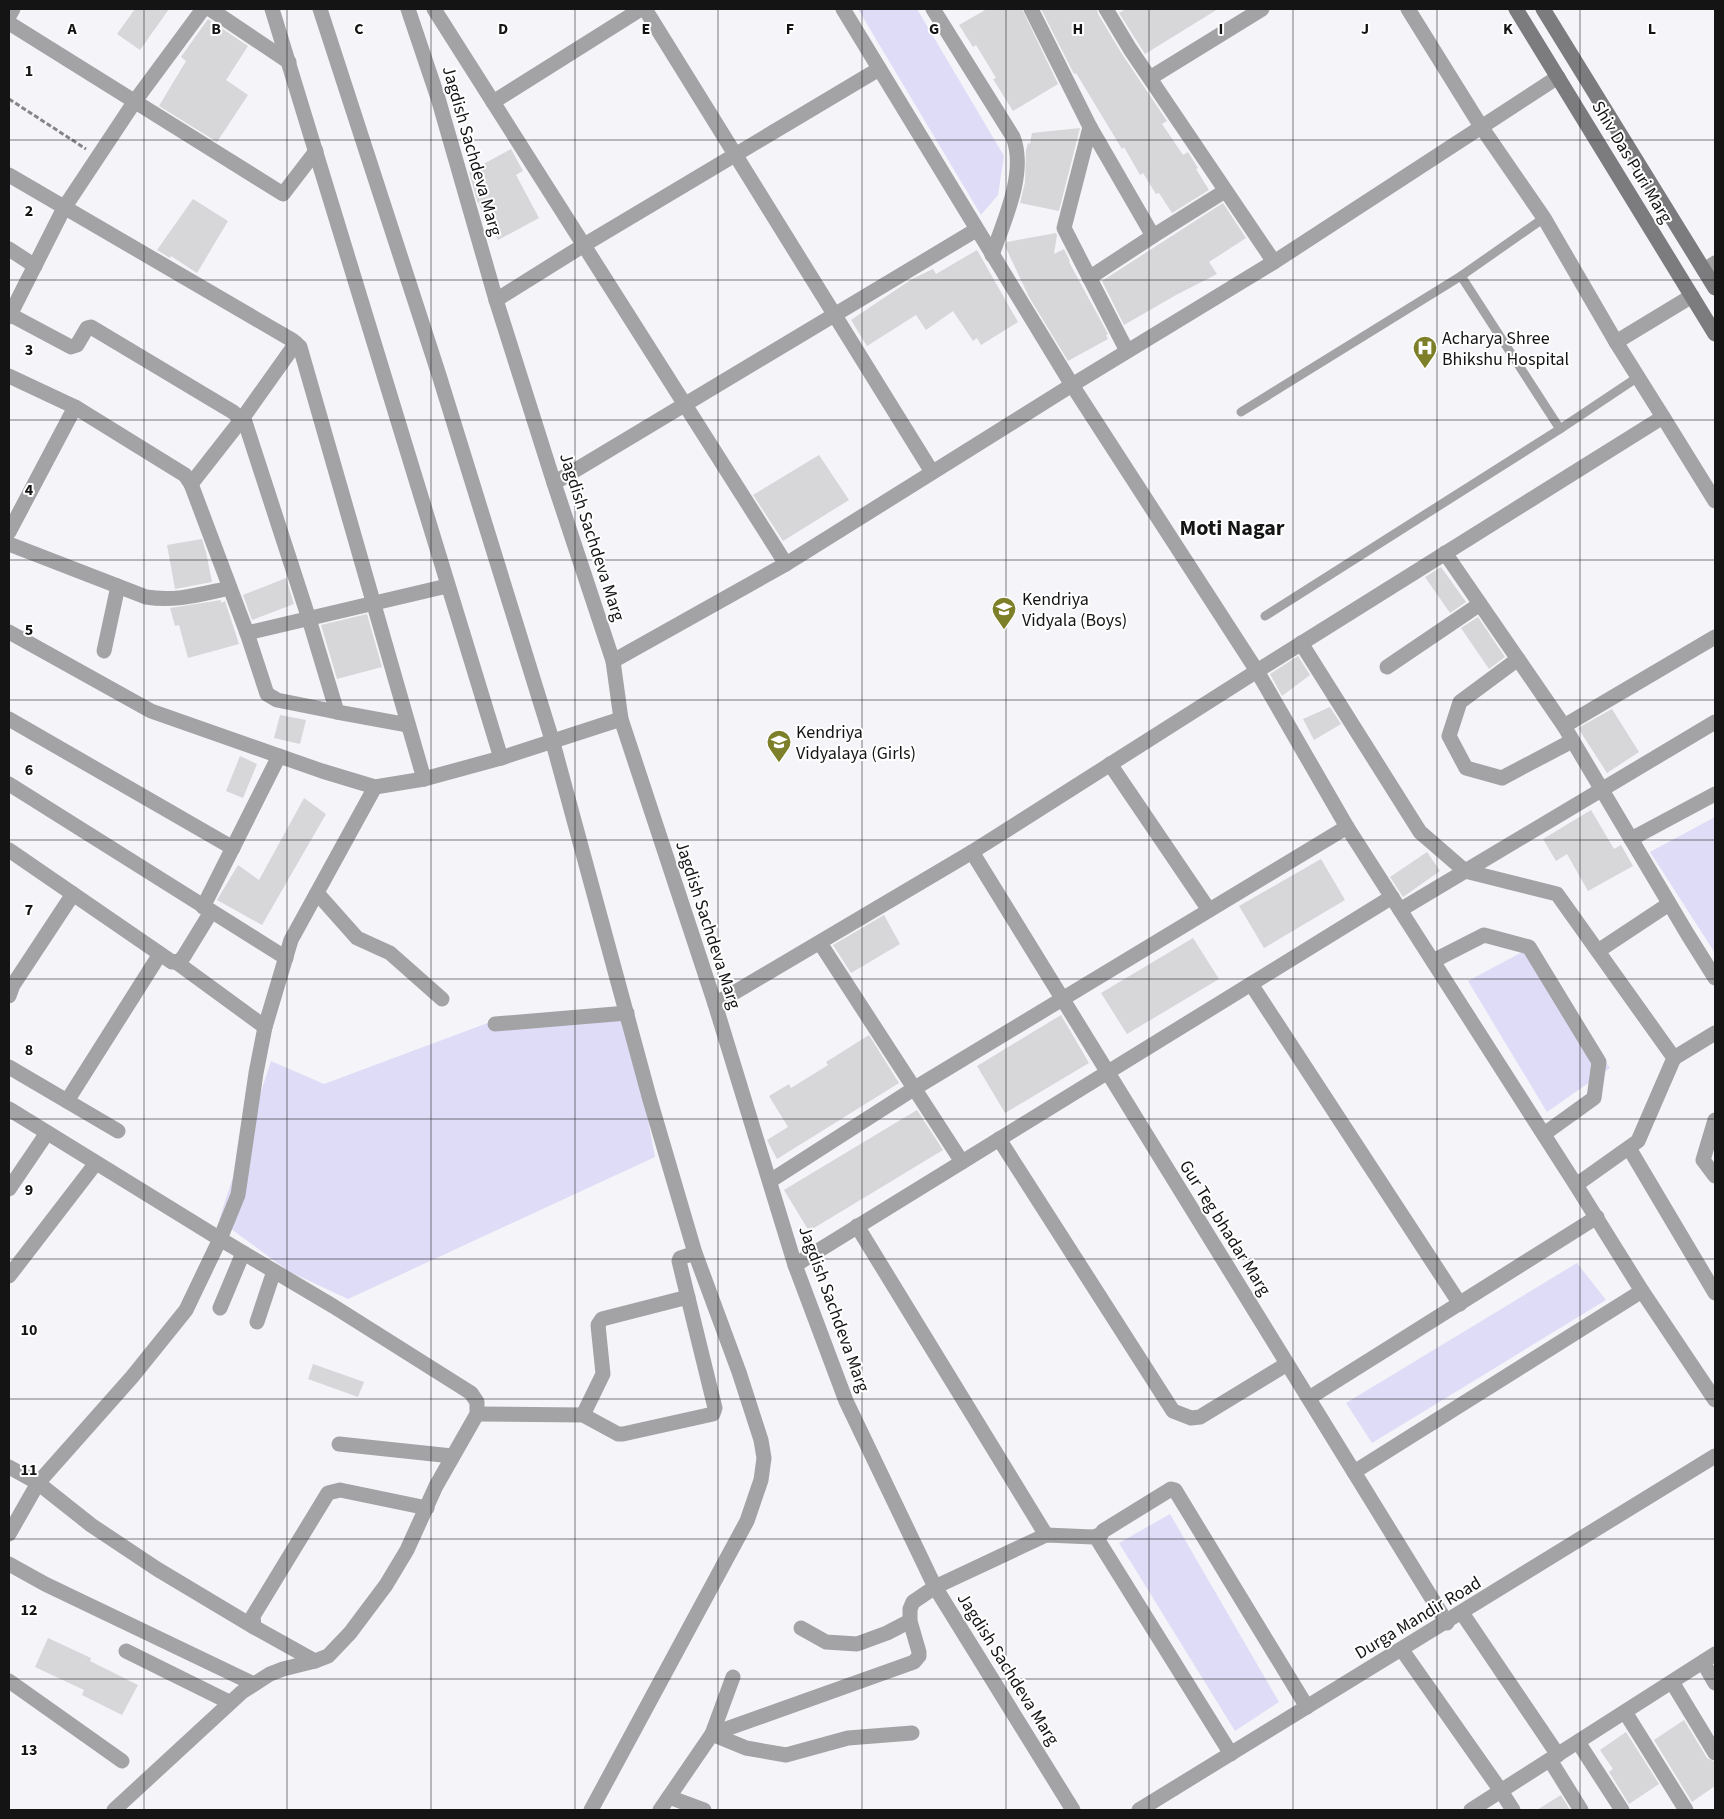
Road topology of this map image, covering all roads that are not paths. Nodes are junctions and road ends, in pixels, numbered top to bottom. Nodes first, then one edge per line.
1 (13, 9) edge
2 (203, 9) edge
3 (210, 9) edge
4 (272, 9) edge
5 (320, 9) edge
6 (408, 9) edge
7 (434, 9) edge
8 (641, 9) edge
9 (645, 9) edge
10 (843, 9) edge
11 (933, 9) edge
12 (1031, 9) edge
13 (1106, 9) edge
14 (1262, 9) edge
15 (1408, 9) edge
16 (1516, 9) edge
17 (1543, 9) edge
18 (9, 16) edge
19 (9, 23) edge
20 (289, 62) junction
21 (879, 68) junction
22 (1558, 77) junction
23 (1150, 78) junction
24 (135, 101) junction
25 (493, 102) junction
26 (1090, 127) junction
27 (1482, 128) junction
28 (316, 152) junction
29 (734, 155) junction
30 (9, 176) edge
31 (1226, 190) junction
32 (64, 208) junction
33 (1544, 218) junction
34 (976, 230) junction
35 (1153, 236) junction
36 (584, 245) junction
37 (9, 249) edge
38 (992, 255) junction
39 (1274, 262) junction
40 (35, 266) junction
41 (1710, 267) edge
42 (1461, 276) junction
43 (1089, 278) junction
44 (1715, 288) edge
45 (1692, 296) junction
46 (496, 300) junction
47 (833, 314) junction
48 (9, 315) edge
49 (1715, 334) edge
50 (1616, 342) junction
51 (296, 343) junction
52 (1127, 351) junction
53 (9, 376) edge
54 (1638, 377) junction
55 (1072, 385) junction
56 (684, 404) junction
57 (75, 407) junction
58 (1241, 412) dead end
59 (1663, 417) junction
60 (242, 419) junction
61 (1560, 430) junction
62 (932, 472) junction
63 (554, 483) junction
64 (191, 484) junction
65 (1715, 501) edge
66 (9, 532) edge
67 (9, 544) edge
68 (1445, 553) junction
69 (786, 564) junction
70 (118, 586) junction
71 (448, 586) junction
72 (230, 588) junction
73 (374, 604) junction
74 (1480, 604) junction
75 (1265, 616) dead end
76 (309, 619) junction
77 (9, 632) edge
78 (247, 633) junction
79 (1301, 643) junction
80 (1713, 643) edge
81 (104, 651) dead end
82 (1518, 659) junction
83 (612, 661) junction
84 (1387, 667) dead end
85 (1257, 671) junction
86 (338, 712) junction
87 (9, 718) edge
88 (621, 719) junction
89 (1715, 722) edge
90 (408, 725) junction
91 (1564, 726) junction
92 (1572, 741) junction
93 (553, 742) junction
94 (280, 756) junction
95 (501, 758) junction
96 (1110, 764) junction
97 (424, 779) junction
98 (9, 784) edge
99 (375, 787) junction
100 (1602, 791) junction
101 (1715, 794) edge
102 (1347, 827) junction
103 (1631, 840) junction
104 (233, 848) junction
105 (9, 850) edge
106 (972, 852) junction
107 (1465, 871) junction
108 (317, 893) junction
109 (73, 894) junction
110 (1396, 903) junction
111 (1669, 904) junction
112 (207, 910) junction
113 (1209, 910) junction
114 (820, 943) junction
115 (1598, 952) junction
116 (160, 954) junction
117 (286, 958) junction
118 (1433, 961) junction
119 (176, 962) junction
120 (1715, 978) edge
121 (1251, 984) junction
122 (9, 996) edge
123 (1062, 998) junction
124 (442, 999) dead end
125 (715, 1004) junction
126 (627, 1013) junction
127 (495, 1024) dead end
128 (265, 1027) junction
129 (1715, 1033) edge
130 (1674, 1058) junction
131 (9, 1067) edge
132 (1108, 1073) junction
133 (915, 1088) junction
134 (67, 1101) junction
135 (9, 1109) edge
136 (1715, 1120) edge
137 (118, 1131) dead end
138 (47, 1133) junction
139 (1544, 1134) junction
140 (999, 1139) junction
141 (1628, 1148) junction
142 (962, 1162) junction
143 (96, 1163) junction
144 (1715, 1176) edge
145 (770, 1181) junction
146 (1576, 1185) junction
147 (9, 1189) edge
148 (1597, 1217) junction
149 (857, 1226) junction
150 (220, 1240) junction
151 (244, 1253) junction
152 (695, 1253) junction
153 (796, 1265) junction
154 (274, 1271) junction
155 (9, 1276) edge
156 (1642, 1291) junction
157 (1715, 1293) edge
158 (688, 1297) junction
159 (1460, 1304) junction
160 (220, 1308) dead end
161 (257, 1322) dead end
162 (1288, 1364) junction
163 (1308, 1398) junction
164 (1715, 1400) edge
165 (477, 1414) junction
166 (583, 1415) junction
167 (338, 1444) dead end
168 (452, 1456) junction
169 (1715, 1456) edge
170 (9, 1467) edge
171 (1354, 1472) junction
172 (38, 1483) junction
173 (427, 1508) junction
174 (9, 1534) edge
175 (1046, 1535) junction
176 (1100, 1535) junction
177 (9, 1564) edge
178 (935, 1587) junction
179 (1462, 1613) junction
180 (910, 1621) junction
181 (1447, 1622) junction
182 (254, 1627) junction
183 (801, 1628) dead end
184 (1402, 1650) junction
185 (126, 1651) dead end
186 (1709, 1658) edge
187 (315, 1661) junction
188 (733, 1677) dead end
189 (9, 1681) edge
190 (1672, 1682) junction
191 (1715, 1683) edge
192 (254, 1684) junction
193 (229, 1702) junction
194 (1308, 1707) junction
195 (1625, 1712) junction
196 (912, 1733) dead end
197 (712, 1734) junction
198 (1578, 1742) junction
199 (1715, 1753) edge
200 (1231, 1754) junction
201 (1554, 1757) junction
202 (122, 1761) dead end
203 (1501, 1791) junction
204 (669, 1797) junction
205 (114, 1810) edge
206 (591, 1810) edge
207 (660, 1810) edge
208 (704, 1810) edge
209 (1073, 1810) edge
210 (1139, 1810) edge
211 (1471, 1810) edge
212 (1513, 1810) edge
213 (1581, 1810) edge
214 (1622, 1810) edge
215 (1686, 1810) edge

1 - 18 street
2 - 24 street
3 - 20 street
4 - 20 street
5 - 93 street
6 - 46 street, Jagdish Sachdeva Marg
7 - 25 street
8 - 25 street
9 - 29 street
10 - 21 street
11 - 38 street
12 - 26 street
13 - 23 street
14 - 23 street
15 - 27 street
16 - 22 main road, Shiv Das Puri Marg
17 - 41 main road, Shiv Das Puri Marg
19 - 24 street
20 - 28 street
21 - 29 street
21 - 34 street
22 - 27 street
22 - 45 main road, Shiv Das Puri Marg
23 - 31 street
24 - 28 street
24 - 32 street
25 - 36 street
26 - 35 street
26 - 43 street
27 - 33 street
27 - 39 street
28 - 71 street
29 - 36 street
29 - 47 street
30 - 32 street
31 - 35 street
31 - 39 street
32 - 40 street
32 - 51 street
33 - 42 lane
33 - 50 street
34 - 38 street
34 - 47 street
35 - 43 street
36 - 46 street
36 - 56 street
37 - 40 street
38 - 55 street
39 - 52 street
40 - 48 street
41 - 44 main road, Shiv Das Puri Marg
42 - 58 lane
42 - 61 lane
43 - 52 street
45 - 49 main road, Shiv Das Puri Marg
45 - 50 street
46 - 63 street, Jagdish Sachdeva Marg
47 - 56 street
47 - 62 street
48 - 60 street
50 - 54 street
51 - 60 street
51 - 73 street
52 - 55 street
53 - 57 street
54 - 59 street
54 - 61 lane
55 - 62 street
55 - 85 street
56 - 63 street
56 - 69 street
57 - 64 street
57 - 66 street
59 - 65 street
59 - 68 street
60 - 64 street
60 - 76 street
61 - 75 lane
62 - 69 street
63 - 83 street, Jagdish Sachdeva Marg
64 - 72 street
67 - 70 street
68 - 74 street
68 - 79 street
69 - 83 street
70 - 72 street
70 - 81 street
71 - 73 street
71 - 95 street
72 - 78 street
73 - 76 street
73 - 90 street
74 - 82 street
74 - 84 street
76 - 78 street
76 - 86 street
77 - 94 street
78 - 86 street
79 - 85 street
79 - 107 street
80 - 91 street
82 - 91 street
82 - 92 street
83 - 88 street, Jagdish Sachdeva Marg
85 - 96 street
85 - 102 street
86 - 90 street
87 - 104 street
88 - 93 street
88 - 125 street, Jagdish Sachdeva Marg
89 - 100 street
90 - 97 street
91 - 92 street
92 - 100 street
93 - 95 street
93 - 126 street
94 - 99 street
94 - 104 street
95 - 97 street
96 - 106 street
96 - 113 street
97 - 99 street
98 - 112 street
99 - 108 street
100 - 103 street
100 - 107 street
101 - 103 street
102 - 110 street
102 - 113 street
103 - 111 street
104 - 112 street
105 - 109 street
106 - 114 street
106 - 123 street, Gur Teg bhadar Marg
107 - 110 street
107 - 115 street
108 - 117 street
108 - 124 street
109 - 116 street
109 - 122 street
110 - 118 street
110 - 121 street
111 - 115 street
111 - 120 street
112 - 117 street
112 - 119 street
113 - 123 street
114 - 125 street
114 - 133 street
115 - 130 street
116 - 119 street
116 - 134 street
117 - 128 street
118 - 139 street
118 - 139 street
119 - 128 street
121 - 132 street
121 - 159 street
123 - 132 street, Gur Teg bhadar Marg
123 - 133 street
125 - 145 street, Jagdish Sachdeva Marg
126 - 127 street
126 - 152 street
128 - 150 street
129 - 130 street
130 - 141 street
131 - 134 street
132 - 140 street
132 - 162 street, Gur Teg bhadar Marg
133 - 142 street
133 - 145 street
134 - 137 street
135 - 138 street
136 - 144 street
138 - 143 street
138 - 147 street
139 - 146 street
140 - 142 street
140 - 162 street
141 - 146 street
141 - 157 street
142 - 149 street
143 - 150 street
143 - 155 street
145 - 153 street, Jagdish Sachdeva Marg
146 - 148 street
148 - 156 street
148 - 159 street
149 - 153 street
149 - 175 street
150 - 151 street
150 - 172 street
151 - 154 street
151 - 160 street
152 - 158 street
152 - 206 street
153 - 178 street, Jagdish Sachdeva Marg
154 - 161 street
154 - 165 street
156 - 164 street
156 - 171 street
158 - 166 street
158 - 166 street
159 - 163 street
162 - 163 street, Gur Teg bhadar Marg
163 - 171 street, Gur Teg bhadar Marg
165 - 166 street
165 - 168 street
167 - 168 street
168 - 173 street
169 - 179 street, Durga Mandir Road
170 - 172 street
171 - 181 street, Gur Teg bhadar Marg
172 - 174 street
172 - 182 street
173 - 182 street
173 - 187 street
175 - 176 street
175 - 178 street
176 - 194 street
176 - 200 street
177 - 192 street
178 - 180 street
178 - 209 street, Jagdish Sachdeva Marg
179 - 181 street, Durga Mandir Road
179 - 201 street
180 - 183 street
180 - 197 street
181 - 184 street, Durga Mandir Road
182 - 187 street
184 - 194 street, Durga Mandir Road
184 - 203 street
185 - 193 street
186 - 190 street
186 - 191 street
187 - 192 street
188 - 197 street
189 - 202 street
190 - 195 street
190 - 199 street
192 - 193 street
193 - 205 street
194 - 200 street, Durga Mandir Road
195 - 198 street
195 - 215 street
196 - 197 street
197 - 204 street
198 - 201 street
198 - 214 street
200 - 210 street, Durga Mandir Road
201 - 203 street
201 - 213 street
203 - 211 street
203 - 212 street
204 - 207 street
204 - 208 street

